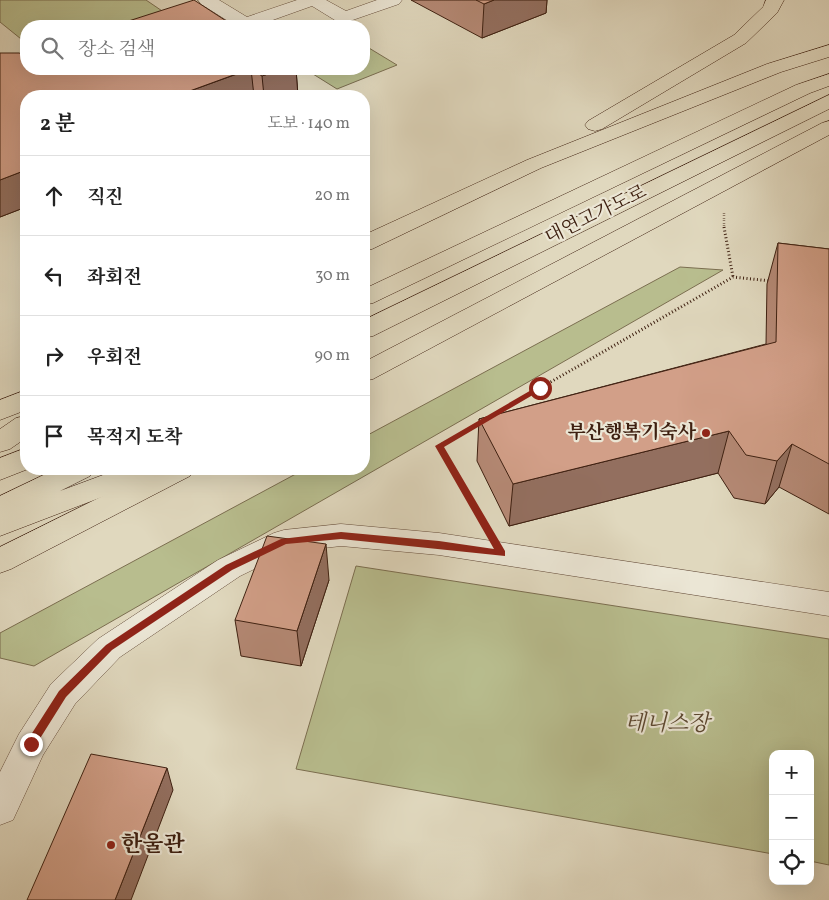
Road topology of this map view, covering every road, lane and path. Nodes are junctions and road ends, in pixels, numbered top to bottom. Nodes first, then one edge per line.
1 (314, 0) edge
2 (393, 0) edge
3 (775, 0) edge
4 (216, 1) edge
5 (240, 20) edge
6 (256, 20) edge
7 (829, 51) edge
8 (829, 80) edge
9 (829, 101) edge
10 (829, 127) edge
11 (534, 164) junction
12 (724, 204) dead end
13 (370, 241) edge
14 (733, 277) junction
15 (771, 281) dead end
16 (370, 295) edge
17 (370, 327) edge
18 (370, 370) edge
19 (20, 403) edge
20 (0, 411) edge
21 (20, 430) edge
22 (0, 442) edge
23 (20, 461) edge
24 (0, 470) edge
25 (68, 475) edge
26 (131, 475) edge
27 (168, 475) edge
28 (0, 508) edge
29 (0, 525) edge
30 (502, 554) junction
31 (0, 561) edge
32 (829, 604) edge
33 (0, 809) edge

1 - 2 lane
1 - 6 lane
3 - 11 main road
4 - 5 lane
7 - 11 main road
8 - 16 main road, 대연고가도로
9 - 17 main road, 대연고가도로
10 - 18 main road
11 - 13 main road
12 - 14 path
14 - 15 path
14 - 30 path
19 - 20 main road
21 - 22 main road
23 - 24 main road
25 - 28 main road
26 - 29 main road
27 - 31 main road
30 - 32 lane
30 - 33 lane

